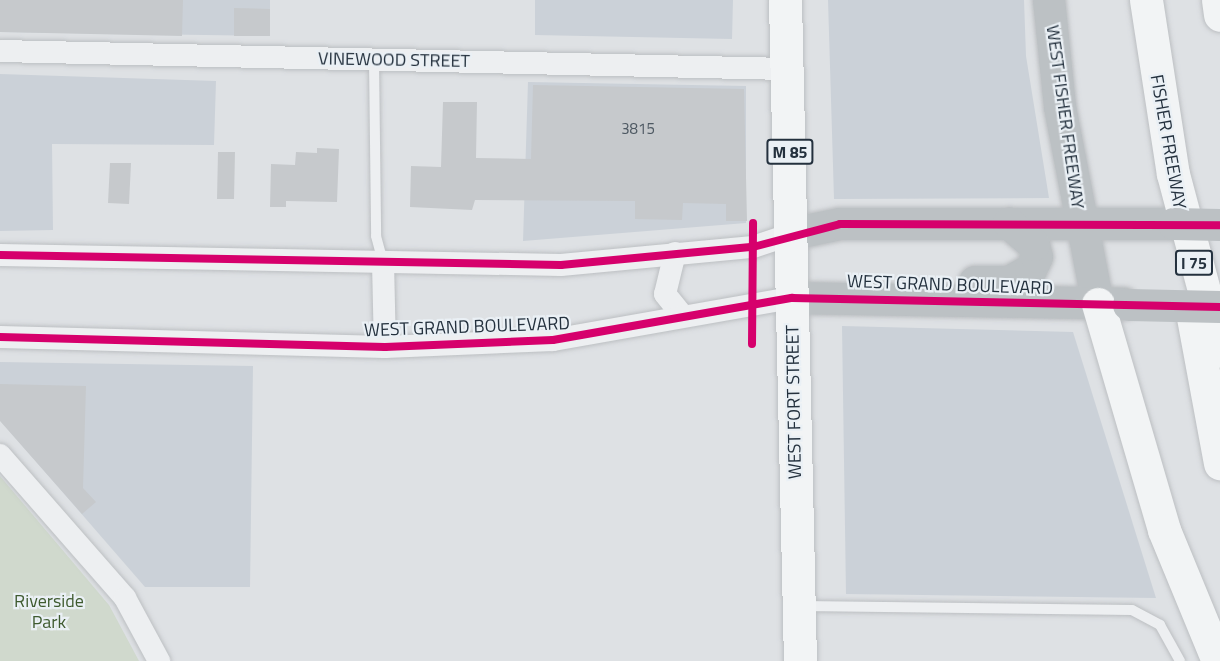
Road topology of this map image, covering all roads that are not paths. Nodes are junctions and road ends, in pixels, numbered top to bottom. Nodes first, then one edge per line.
1 (785, 0) edge
2 (1049, 0) edge
3 (1146, 0) edge
4 (1218, 0) edge
5 (1220, 15) edge
6 (0, 51) edge
7 (374, 60) junction
8 (787, 69) junction
9 (1173, 174) junction
10 (1009, 223) junction
11 (1081, 224) junction
12 (1220, 225) edge
13 (792, 234) junction
14 (675, 253) junction
15 (0, 255) edge
16 (383, 262) junction
17 (846, 296) junction
18 (792, 298) junction
19 (1114, 304) junction
20 (1220, 307) edge
21 (682, 315) junction
22 (0, 337) edge
23 (385, 346) junction
24 (1220, 351) edge
25 (0, 455) edge
26 (1220, 463) edge
27 (799, 606) junction
28 (159, 661) edge
29 (800, 661) edge
30 (1180, 661) edge
31 (1218, 661) edge

1 - 8 main road, WEST FORT STREET / M 85
2 - 11 street, WEST FISHER FREEWAY
3 - 9 main road, FISHER FREEWAY / I 75
4 - 5 main road
6 - 7 street, VINEWOOD STREET
7 - 8 street, VINEWOOD STREET
7 - 16 lane
8 - 13 main road, WEST FORT STREET / M 85
9 - 24 main road, FISHER FREEWAY / I 75
9 - 26 main road
10 - 11 street
10 - 13 street
10 - 17 street
11 - 12 street, bridge
11 - 19 street, WEST FISHER FREEWAY
13 - 14 street
13 - 18 main road, WEST FORT STREET / M 85
14 - 16 street
14 - 21 street
15 - 16 street
16 - 23 street
17 - 18 street, WEST GRAND BOULEVARD
17 - 19 street, WEST GRAND BOULEVARD
18 - 21 street, WEST GRAND BOULEVARD
18 - 27 main road, WEST FORT STREET / M 85
19 - 20 street, WEST GRAND BOULEVARD, bridge
19 - 31 main road
21 - 23 street, WEST GRAND BOULEVARD
22 - 23 street, WEST GRAND BOULEVARD
25 - 28 street
27 - 29 main road, WEST FORT STREET / M 85
27 - 30 lane

